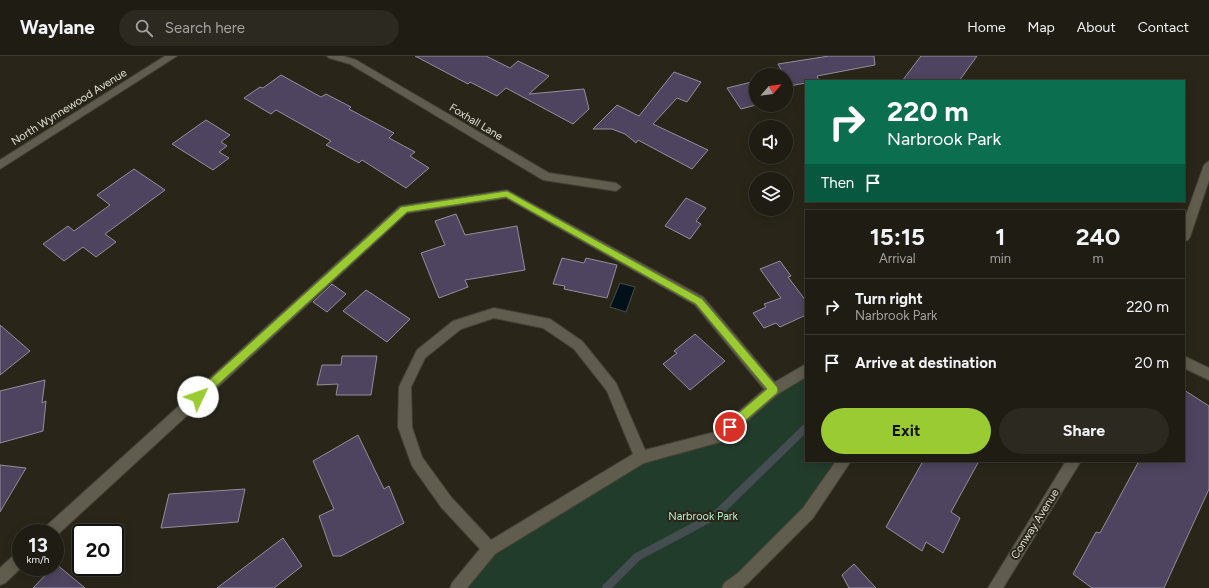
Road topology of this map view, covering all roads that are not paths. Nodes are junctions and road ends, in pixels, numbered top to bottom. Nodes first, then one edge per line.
1 (172, 56) edge
2 (332, 56) edge
3 (0, 165) edge
4 (1209, 165) edge
5 (616, 187) dead end
6 (1185, 234) edge
7 (1185, 362) edge
8 (805, 371) edge
9 (1209, 374) edge
10 (773, 390) junction
11 (641, 457) junction
12 (843, 462) edge
13 (1073, 462) edge
14 (59, 524) edge
15 (490, 549) junction
16 (12, 567) edge
17 (0, 578) edge
18 (456, 588) edge
19 (728, 588) edge
20 (995, 588) edge

1 - 3 street, North Wynnewood Avenue
2 - 5 street, Foxhall Lane
4 - 6 street
7 - 9 street
8 - 10 street
10 - 11 street
10 - 14 street
11 - 15 street
11 - 15 street
12 - 19 street
13 - 20 street, Conway Avenue
15 - 18 street
16 - 17 street

